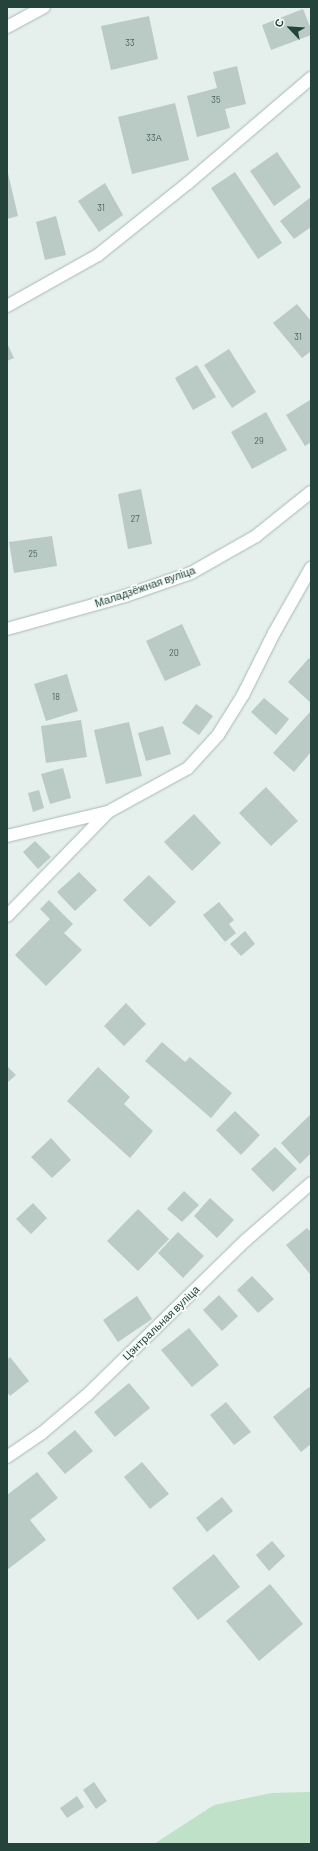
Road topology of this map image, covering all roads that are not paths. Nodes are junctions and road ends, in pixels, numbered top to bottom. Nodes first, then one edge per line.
1 (44, 7) edge
2 (7, 27) edge
3 (311, 78) edge
4 (7, 306) edge
5 (311, 492) edge
6 (311, 568) edge
7 (7, 629) edge
8 (108, 812) junction
9 (7, 836) edge
10 (7, 916) edge
11 (311, 1183) edge
12 (7, 1458) edge

1 - 2 street
3 - 4 street
5 - 7 street, Маладзёжная вуліца
6 - 8 street
8 - 9 street
8 - 10 street
11 - 12 street, Цэнтральная вуліца

